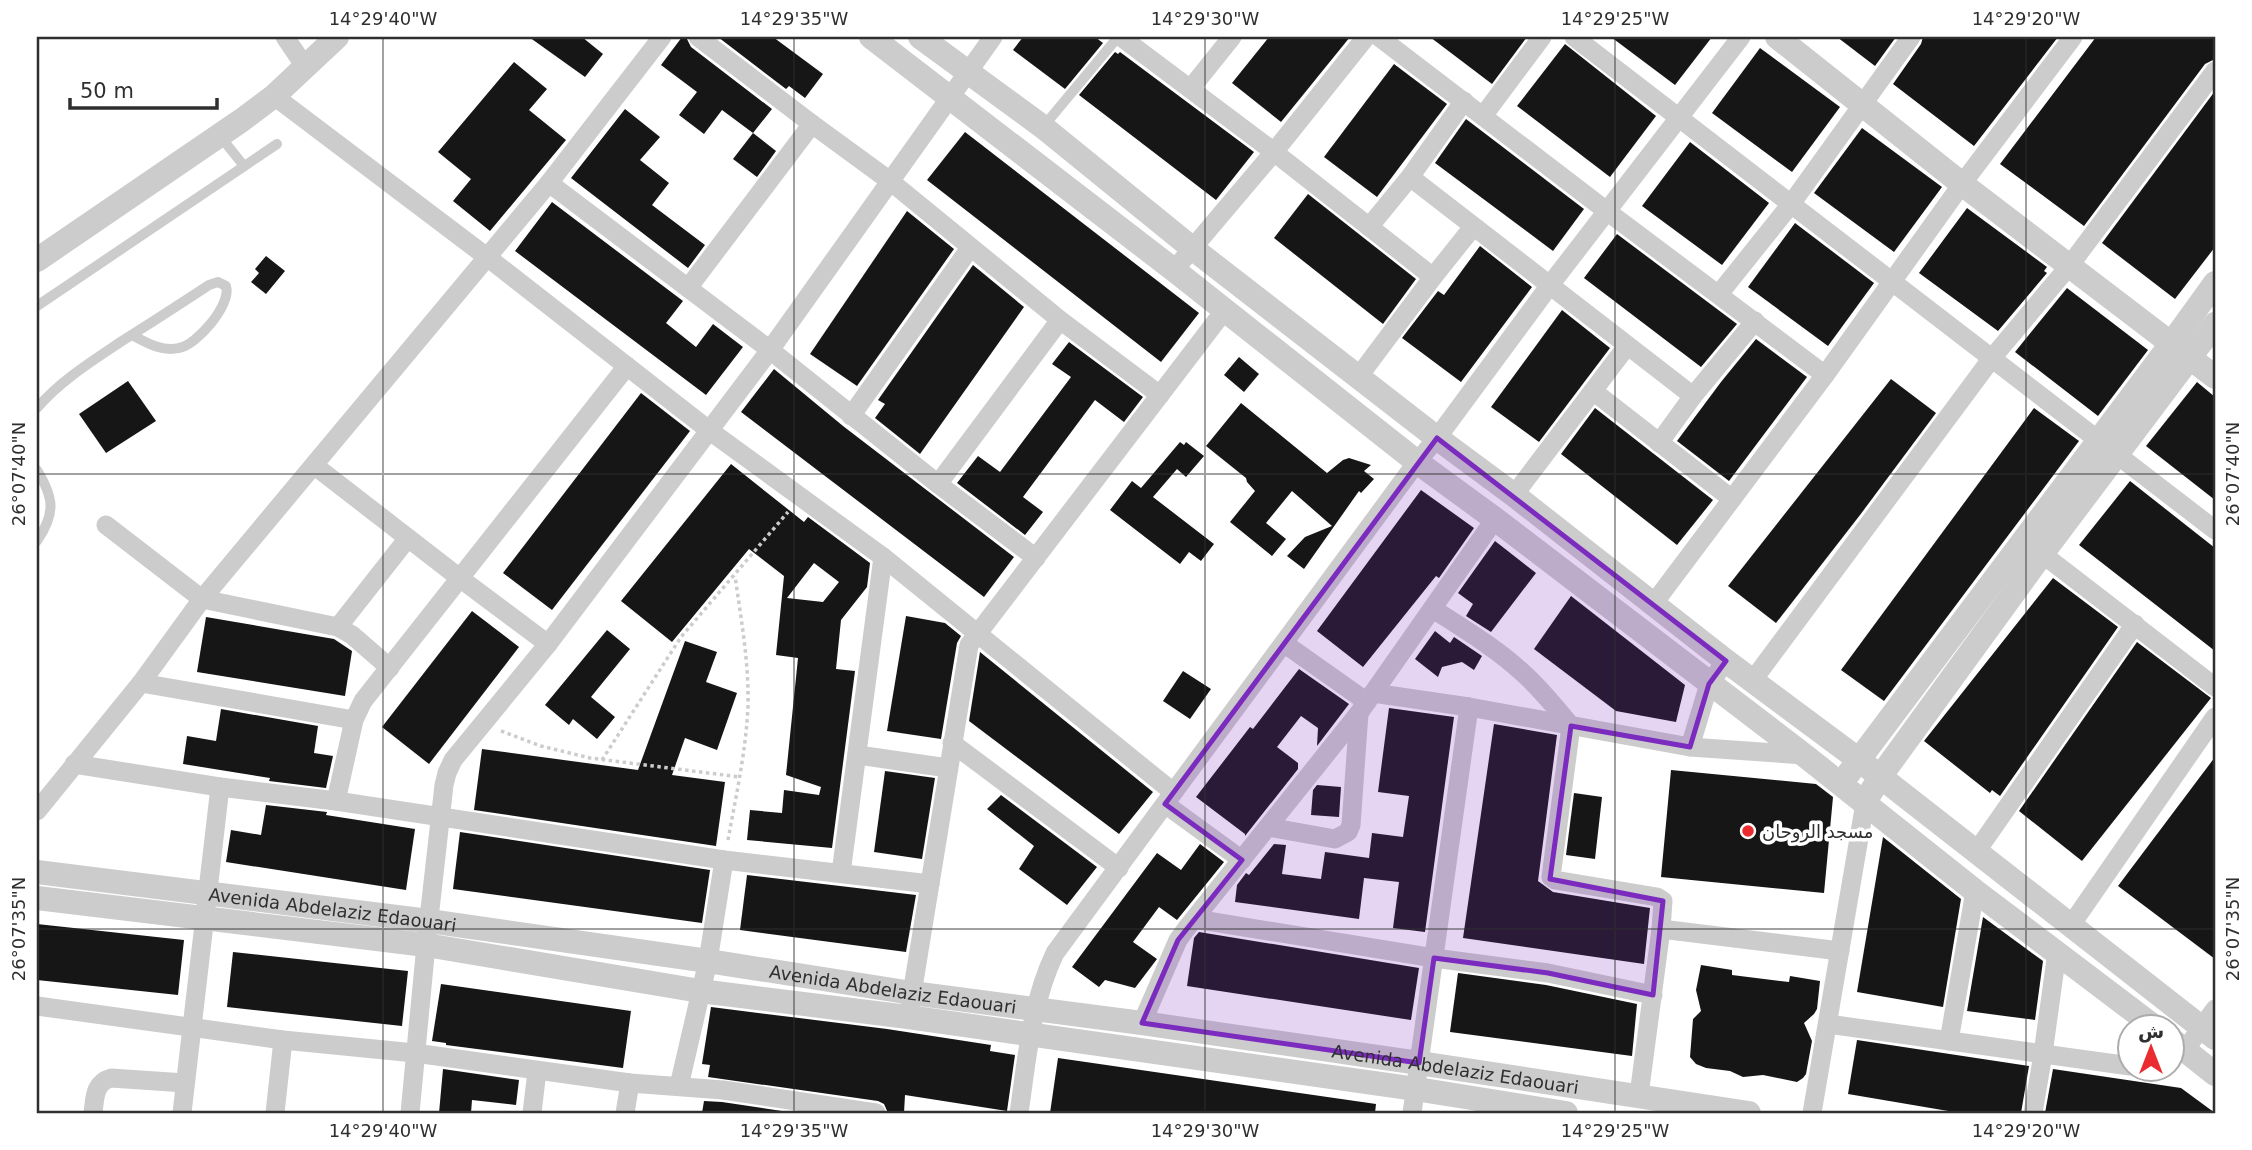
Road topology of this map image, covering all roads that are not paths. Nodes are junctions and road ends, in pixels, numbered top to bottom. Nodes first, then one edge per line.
1 (285, 37) edge
2 (338, 37) edge
3 (662, 37) edge
4 (698, 37) edge
5 (872, 37) edge
6 (920, 37) edge
7 (993, 37) edge
8 (1119, 37) edge
9 (1232, 37) edge
10 (1366, 37) edge
11 (1379, 37) edge
12 (1542, 37) edge
13 (1574, 37) edge
14 (1741, 37) edge
15 (1777, 37) edge
16 (1911, 37) edge
17 (2073, 37) edge
18 (306, 68) junction
19 (2215, 71) edge
20 (967, 74) junction
21 (1191, 88) junction
22 (274, 96) junction
23 (949, 97) junction
24 (1464, 101) junction
25 (1861, 103) junction
26 (1483, 116) junction
27 (1678, 117) junction
28 (811, 124) junction
29 (1043, 127) junction
30 (220, 136) junction
31 (277, 144) dead end
32 (1274, 152) junction
33 (244, 166) junction
34 (1410, 177) junction
35 (890, 181) junction
36 (549, 183) junction
37 (1962, 184) junction
38 (1791, 204) junction
39 (1608, 212) junction
40 (1369, 227) junction
41 (1473, 227) junction
42 (970, 248) junction
43 (1192, 248) junction
44 (487, 257) junction
45 (37, 260) edge
46 (2070, 265) junction
47 (1174, 270) junction
48 (1433, 277) junction
49 (1892, 281) junction
50 (2215, 283) edge
51 (1550, 285) junction
52 (688, 288) junction
53 (1719, 294) junction
54 (37, 306) edge
55 (1224, 310) junction
56 (1060, 320) junction
57 (1755, 321) junction
58 (2215, 324) edge
59 (132, 335) junction
60 (1627, 346) junction
61 (770, 350) junction
62 (2181, 352) junction
63 (1992, 358) junction
64 (627, 366) junction
65 (1825, 375) junction
66 (1359, 376) junction
67 (2215, 377) edge
68 (1593, 391) junction
69 (1160, 395) junction
70 (1693, 396) junction
71 (37, 408) edge
72 (851, 416) junction
73 (710, 431) junction
74 (1437, 438) junction
75 (2099, 440) junction
76 (1659, 443) junction
77 (2118, 455) junction
78 (1417, 461) junction
79 (315, 466) junction
80 (37, 470) edge
81 (938, 484) junction
82 (1514, 495) junction
83 (1732, 499) junction
84 (1495, 519) junction
85 (106, 525) dead end
86 (2215, 530) edge
87 (408, 538) junction
88 (37, 541) edge
89 (2032, 547) junction
90 (883, 558) junction
91 (1036, 558) junction
92 (461, 579) junction
93 (202, 599) junction
94 (1654, 603) junction
95 (1433, 609) junction
96 (2135, 624) junction
97 (338, 627) junction
98 (977, 632) junction
99 (548, 644) junction
100 (1285, 644) junction
101 (1726, 661) junction
102 (390, 668) junction
103 (1753, 680) junction
104 (141, 683) junction
105 (1709, 684) junction
106 (2215, 687) edge
107 (1366, 703) junction
108 (1469, 707) junction
109 (2215, 717) edge
110 (354, 720) junction
111 (1571, 726) junction
112 (952, 743) junction
113 (1690, 747) junction
114 (858, 755) junction
115 (1804, 755) junction
116 (1859, 760) junction
117 (74, 764) junction
118 (948, 768) junction
119 (1880, 777) junction
120 (1840, 784) junction
121 (220, 787) junction
122 (1169, 798) junction
123 (336, 801) junction
124 (1865, 803) junction
125 (37, 811) edge
126 (440, 818) junction
127 (1268, 827) junction
128 (1976, 852) junction
129 (724, 860) junction
130 (1242, 860) junction
131 (1119, 868) junction
132 (37, 872) edge
133 (841, 873) junction
134 (930, 884) junction
135 (1975, 891) junction
136 (209, 892) junction
137 (37, 898) edge
138 (206, 918) junction
139 (1195, 919) junction
140 (2071, 925) junction
141 (1661, 929) junction
142 (427, 933) junction
143 (1840, 951) junction
144 (2057, 951) junction
145 (1434, 958) junction
146 (708, 961) junction
147 (700, 990) junction
148 (912, 993) junction
149 (1653, 995) junction
150 (37, 1006) edge
151 (1035, 1009) junction
152 (2139, 1014) edge
153 (908, 1017) junction
154 (1142, 1023) junction
155 (1828, 1024) junction
156 (2211, 1025) edge
157 (192, 1027) junction
158 (1031, 1036) junction
159 (283, 1040) junction
160 (2186, 1040) edge
161 (1949, 1041) junction
162 (2186, 1051) edge
163 (415, 1054) junction
164 (2043, 1054) junction
165 (1419, 1063) junction
166 (2116, 1064) edge
167 (537, 1072) junction
168 (2215, 1074) edge
169 (185, 1083) junction
170 (630, 1083) junction
171 (679, 1086) junction
172 (1639, 1095) junction
173 (1414, 1101) edge
174 (93, 1113) edge
175 (182, 1113) edge
176 (275, 1113) edge
177 (410, 1113) edge
178 (532, 1113) edge
179 (625, 1113) edge
180 (877, 1113) edge
181 (1019, 1113) edge
182 (1566, 1113) edge
183 (1749, 1113) edge
184 (1812, 1113) edge
185 (2032, 1113) edge

1 - 18 street
2 - 18 street
3 - 36 street
4 - 28 street
5 - 23 street
6 - 20 street
7 - 20 street
8 - 21 street
8 - 29 lane
9 - 21 street
10 - 32 street
11 - 24 street
12 - 26 street
13 - 27 street
14 - 27 street
15 - 25 street
16 - 25 street
17 - 37 street
18 - 22 street
19 - 46 street
20 - 23 street
20 - 29 street
21 - 32 street
22 - 30 street
22 - 44 street
23 - 35 street
23 - 47 street
24 - 26 street
24 - 34 street
25 - 37 street
25 - 38 street
26 - 39 street
27 - 38 street
27 - 39 street
28 - 35 street
28 - 52 street
29 - 43 street
30 - 33 lane
30 - 45 street
31 - 33 lane
32 - 40 street
32 - 43 street
33 - 54 lane
34 - 40 street
34 - 41 street
35 - 42 street
35 - 61 street
36 - 44 street
36 - 52 street
37 - 46 street
37 - 49 street
38 - 49 street
38 - 53 street
39 - 51 street
39 - 53 street
40 - 48 street
41 - 48 street
41 - 51 street
42 - 56 street
42 - 72 street
43 - 47 street
43 - 66 street
44 - 64 street
44 - 79 street
46 - 62 street
46 - 63 street
47 - 55 street
48 - 66 street
49 - 63 street
49 - 65 street
50 - 62 street
51 - 60 street
51 - 74 street
52 - 61 street
53 - 57 street
55 - 69 street
55 - 78 street
56 - 69 street
56 - 81 street
57 - 65 street
57 - 70 street
58 - 62 street
59 - 59 lane
59 - 71 lane
60 - 68 street
60 - 70 street
61 - 72 street
61 - 73 street
62 - 67 street
62 - 75 street
62 - 77 street
63 - 75 street
63 - 103 street
64 - 73 street
64 - 92 street
65 - 83 street
66 - 74 street
68 - 76 street
68 - 82 street
69 - 91 street
70 - 76 street
72 - 81 street
73 - 90 street
73 - 99 street
74 - 78 street
74 - 82 street
75 - 77 street
75 - 89 street
76 - 83 street
77 - 86 street
77 - 89 street
78 - 84 street
78 - 100 street
79 - 87 street
79 - 93 street
80 - 88 lane
81 - 91 street
82 - 94 street
83 - 94 street
84 - 95 street
84 - 105 street
85 - 93 street
87 - 92 street
87 - 97 street
89 - 96 street
89 - 116 street
89 - 119 street
90 - 98 street
90 - 114 street
91 - 98 street
92 - 99 street
92 - 102 street
93 - 97 street
93 - 104 street
94 - 101 street
95 - 107 street
95 - 111 street
96 - 106 street
96 - 128 street
97 - 102 street
98 - 112 street
98 - 122 street
99 - 126 street
100 - 107 street
100 - 122 street
101 - 103 street
101 - 105 street
102 - 110 street
103 - 116 street
104 - 110 street
104 - 117 street
105 - 113 street
105 - 115 street
107 - 108 street
107 - 127 street
107 - 127 street
108 - 111 street
108 - 145 street
109 - 140 street
110 - 123 street
111 - 113 street
111 - 141 street
112 - 118 street
112 - 131 street
113 - 115 street
114 - 118 street
114 - 133 street
115 - 120 street
116 - 119 street
116 - 120 street
117 - 121 street
117 - 125 street
118 - 134 street
119 - 124 street
119 - 128 street
120 - 124 street
121 - 123 street
121 - 136 street
122 - 130 street
122 - 131 street
123 - 126 street
124 - 135 street
124 - 143 street
126 - 129 street
126 - 142 street
127 - 130 street
128 - 140 street
129 - 133 street
129 - 146 street
130 - 139 street
131 - 151 street
132 - 136 street, Avenida Abdelaziz Edaouari
133 - 134 street
134 - 148 street
135 - 144 street
135 - 161 street
136 - 138 street
136 - 142 street, Avenida Abdelaziz Edaouari
137 - 138 street, Avenida Abdelaziz Edaouari
138 - 142 street, Avenida Abdelaziz Edaouari
138 - 157 street
139 - 145 street
139 - 154 street
140 - 156 street
141 - 143 street
141 - 149 street
142 - 146 street, Avenida Abdelaziz Edaouari
142 - 147 street, Avenida Abdelaziz Edaouari
142 - 163 street
143 - 155 street
144 - 152 street
144 - 164 street
145 - 149 street
145 - 165 street
146 - 147 street
146 - 148 street, Avenida Abdelaziz Edaouari
147 - 153 street, Avenida Abdelaziz Edaouari
147 - 171 street
148 - 151 street, Avenida Abdelaziz Edaouari
148 - 153 street
149 - 172 street
150 - 157 street
151 - 154 street, Avenida Abdelaziz Edaouari
151 - 158 street
153 - 158 street, Avenida Abdelaziz Edaouari
154 - 165 street, Avenida Abdelaziz Edaouari
155 - 161 street
155 - 184 street
156 - 160 street
157 - 159 street
157 - 169 street
158 - 173 street, Avenida Abdelaziz Edaouari
158 - 181 street
159 - 163 street
159 - 176 street
161 - 164 street
162 - 168 street
163 - 167 street
163 - 177 street
164 - 166 street
164 - 185 street
165 - 172 street, Avenida Abdelaziz Edaouari
165 - 173 street
167 - 170 street
167 - 178 street
169 - 174 street
169 - 175 street
170 - 171 street
170 - 179 street
171 - 180 street
172 - 183 street, Avenida Abdelaziz Edaouari
173 - 182 street, Avenida Abdelaziz Edaouari

